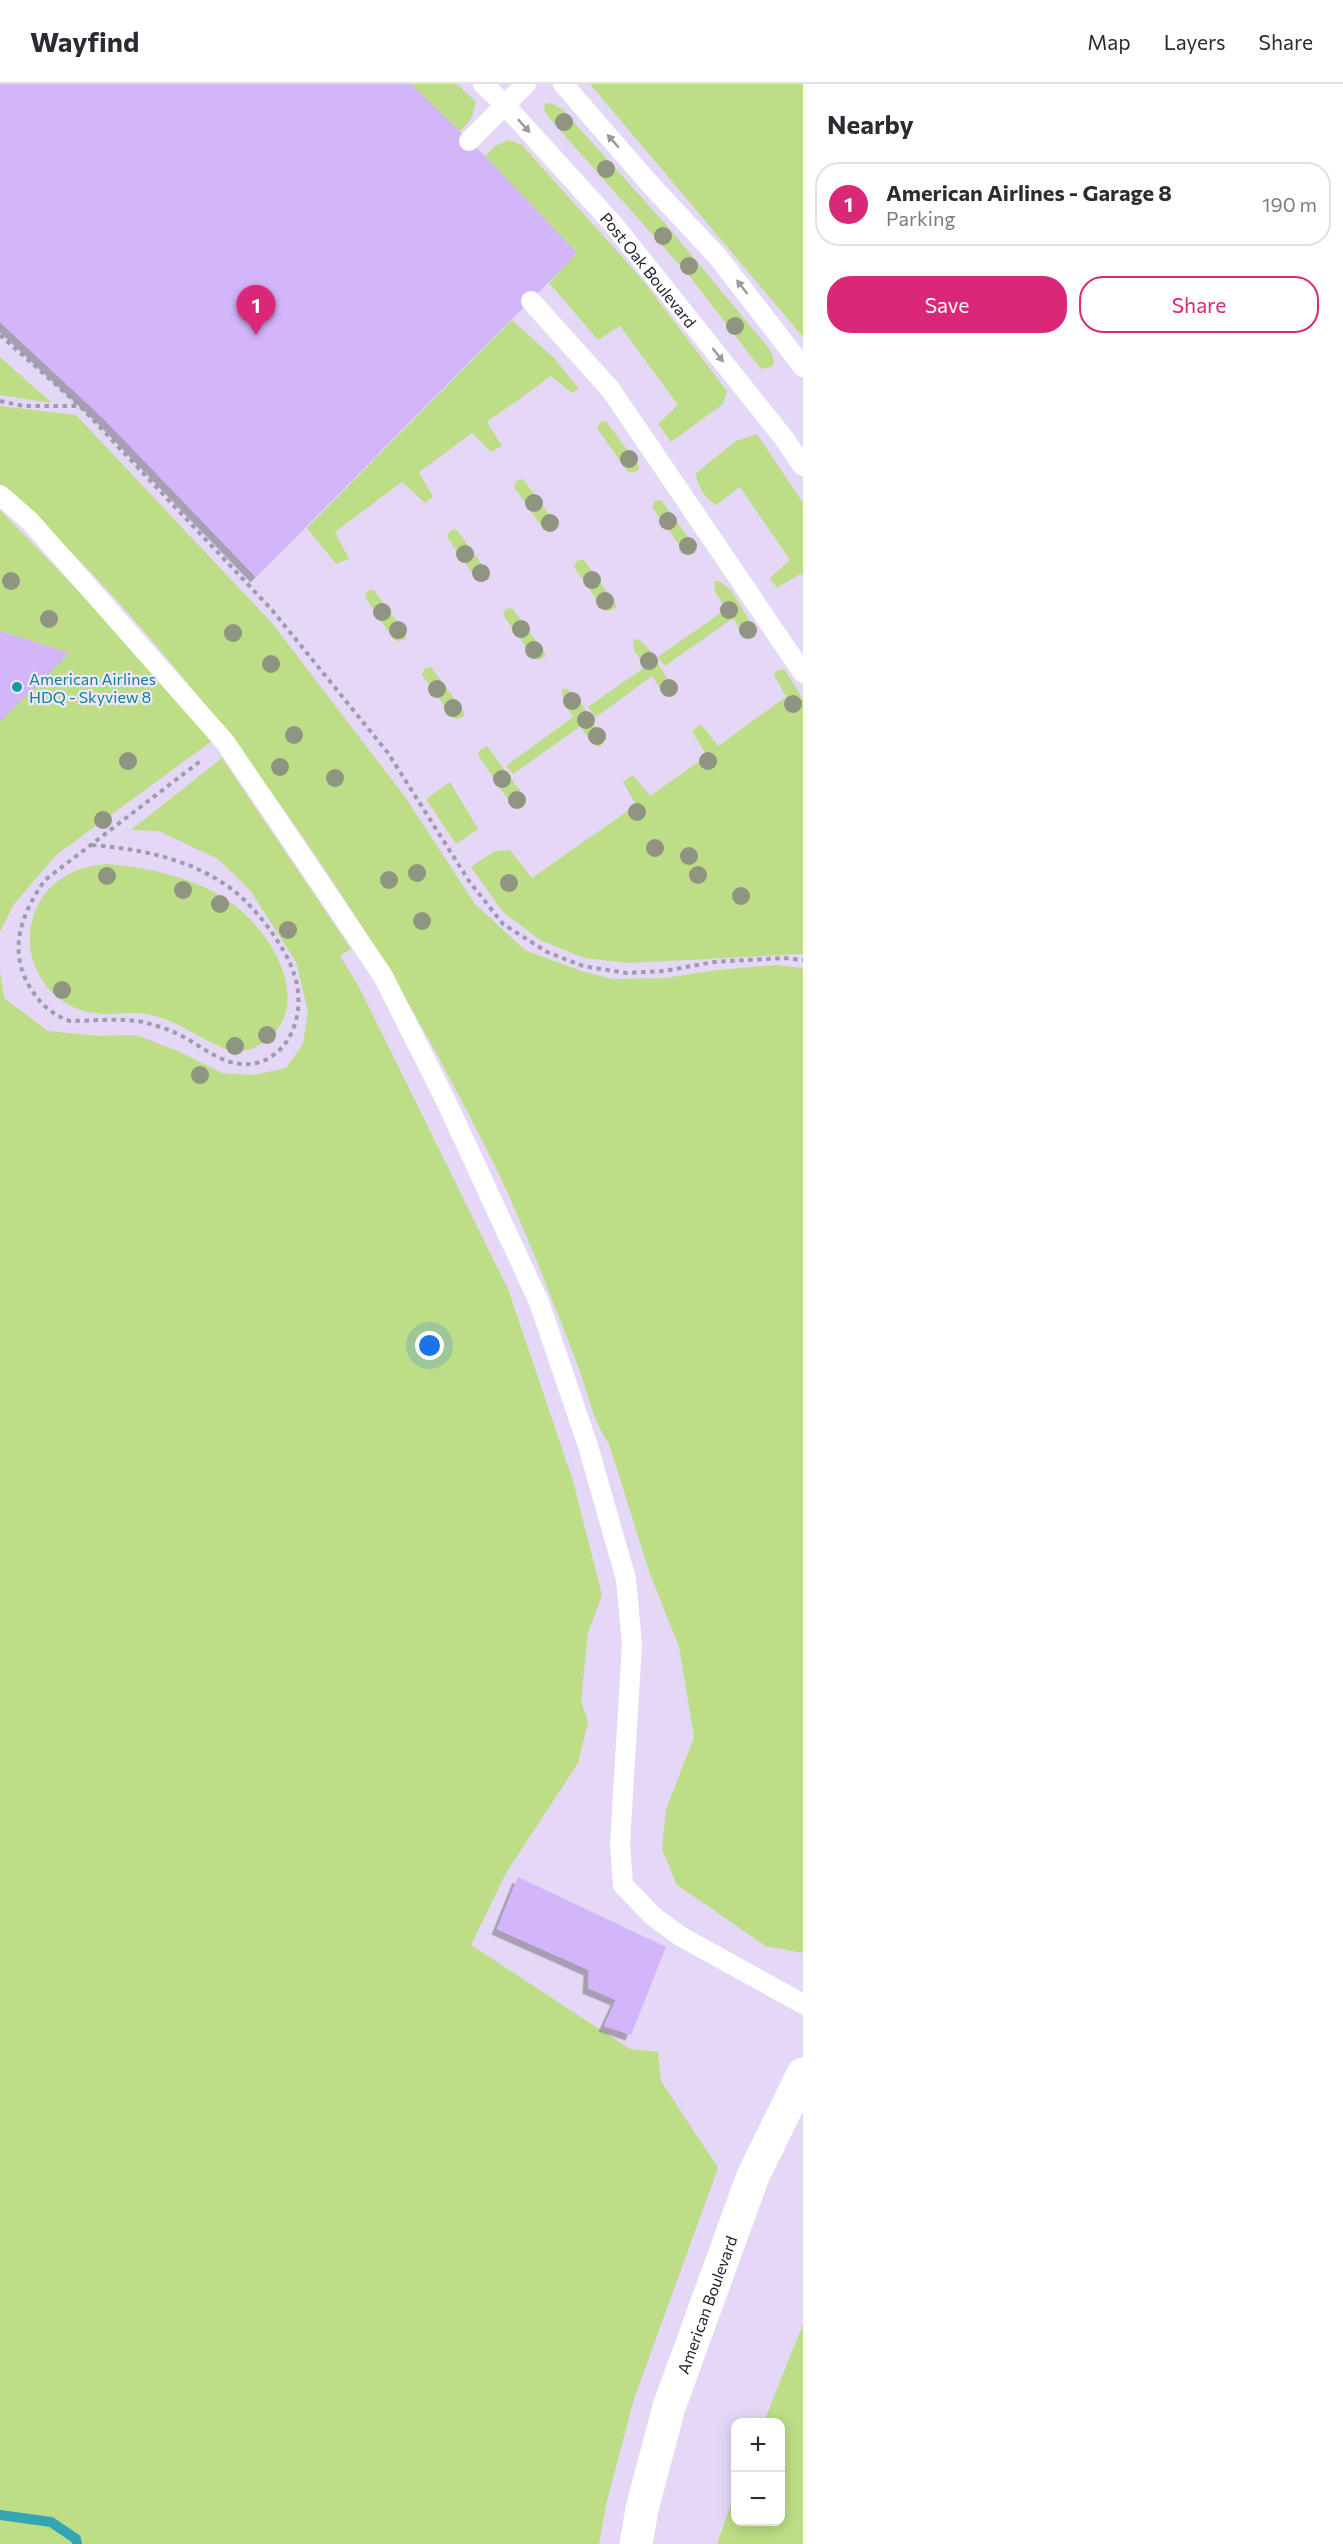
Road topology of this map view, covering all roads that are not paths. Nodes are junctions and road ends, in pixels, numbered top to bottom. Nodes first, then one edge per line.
1 (483, 84) edge
2 (526, 84) edge
3 (563, 84) edge
4 (505, 105) junction
5 (469, 141) dead end
6 (531, 301) dead end
7 (803, 367) edge
8 (803, 466) edge
9 (0, 495) edge
10 (803, 673) edge
11 (803, 2004) edge
12 (803, 2074) edge
13 (636, 2544) edge

1 - 4 lane, Post Oak Boulevard
2 - 4 lane
7 -> 3 lane
4 - 5 lane
4 -> 8 lane, Post Oak Boulevard
6 - 10 lane
9 - 11 lane
12 - 13 street, American Boulevard

